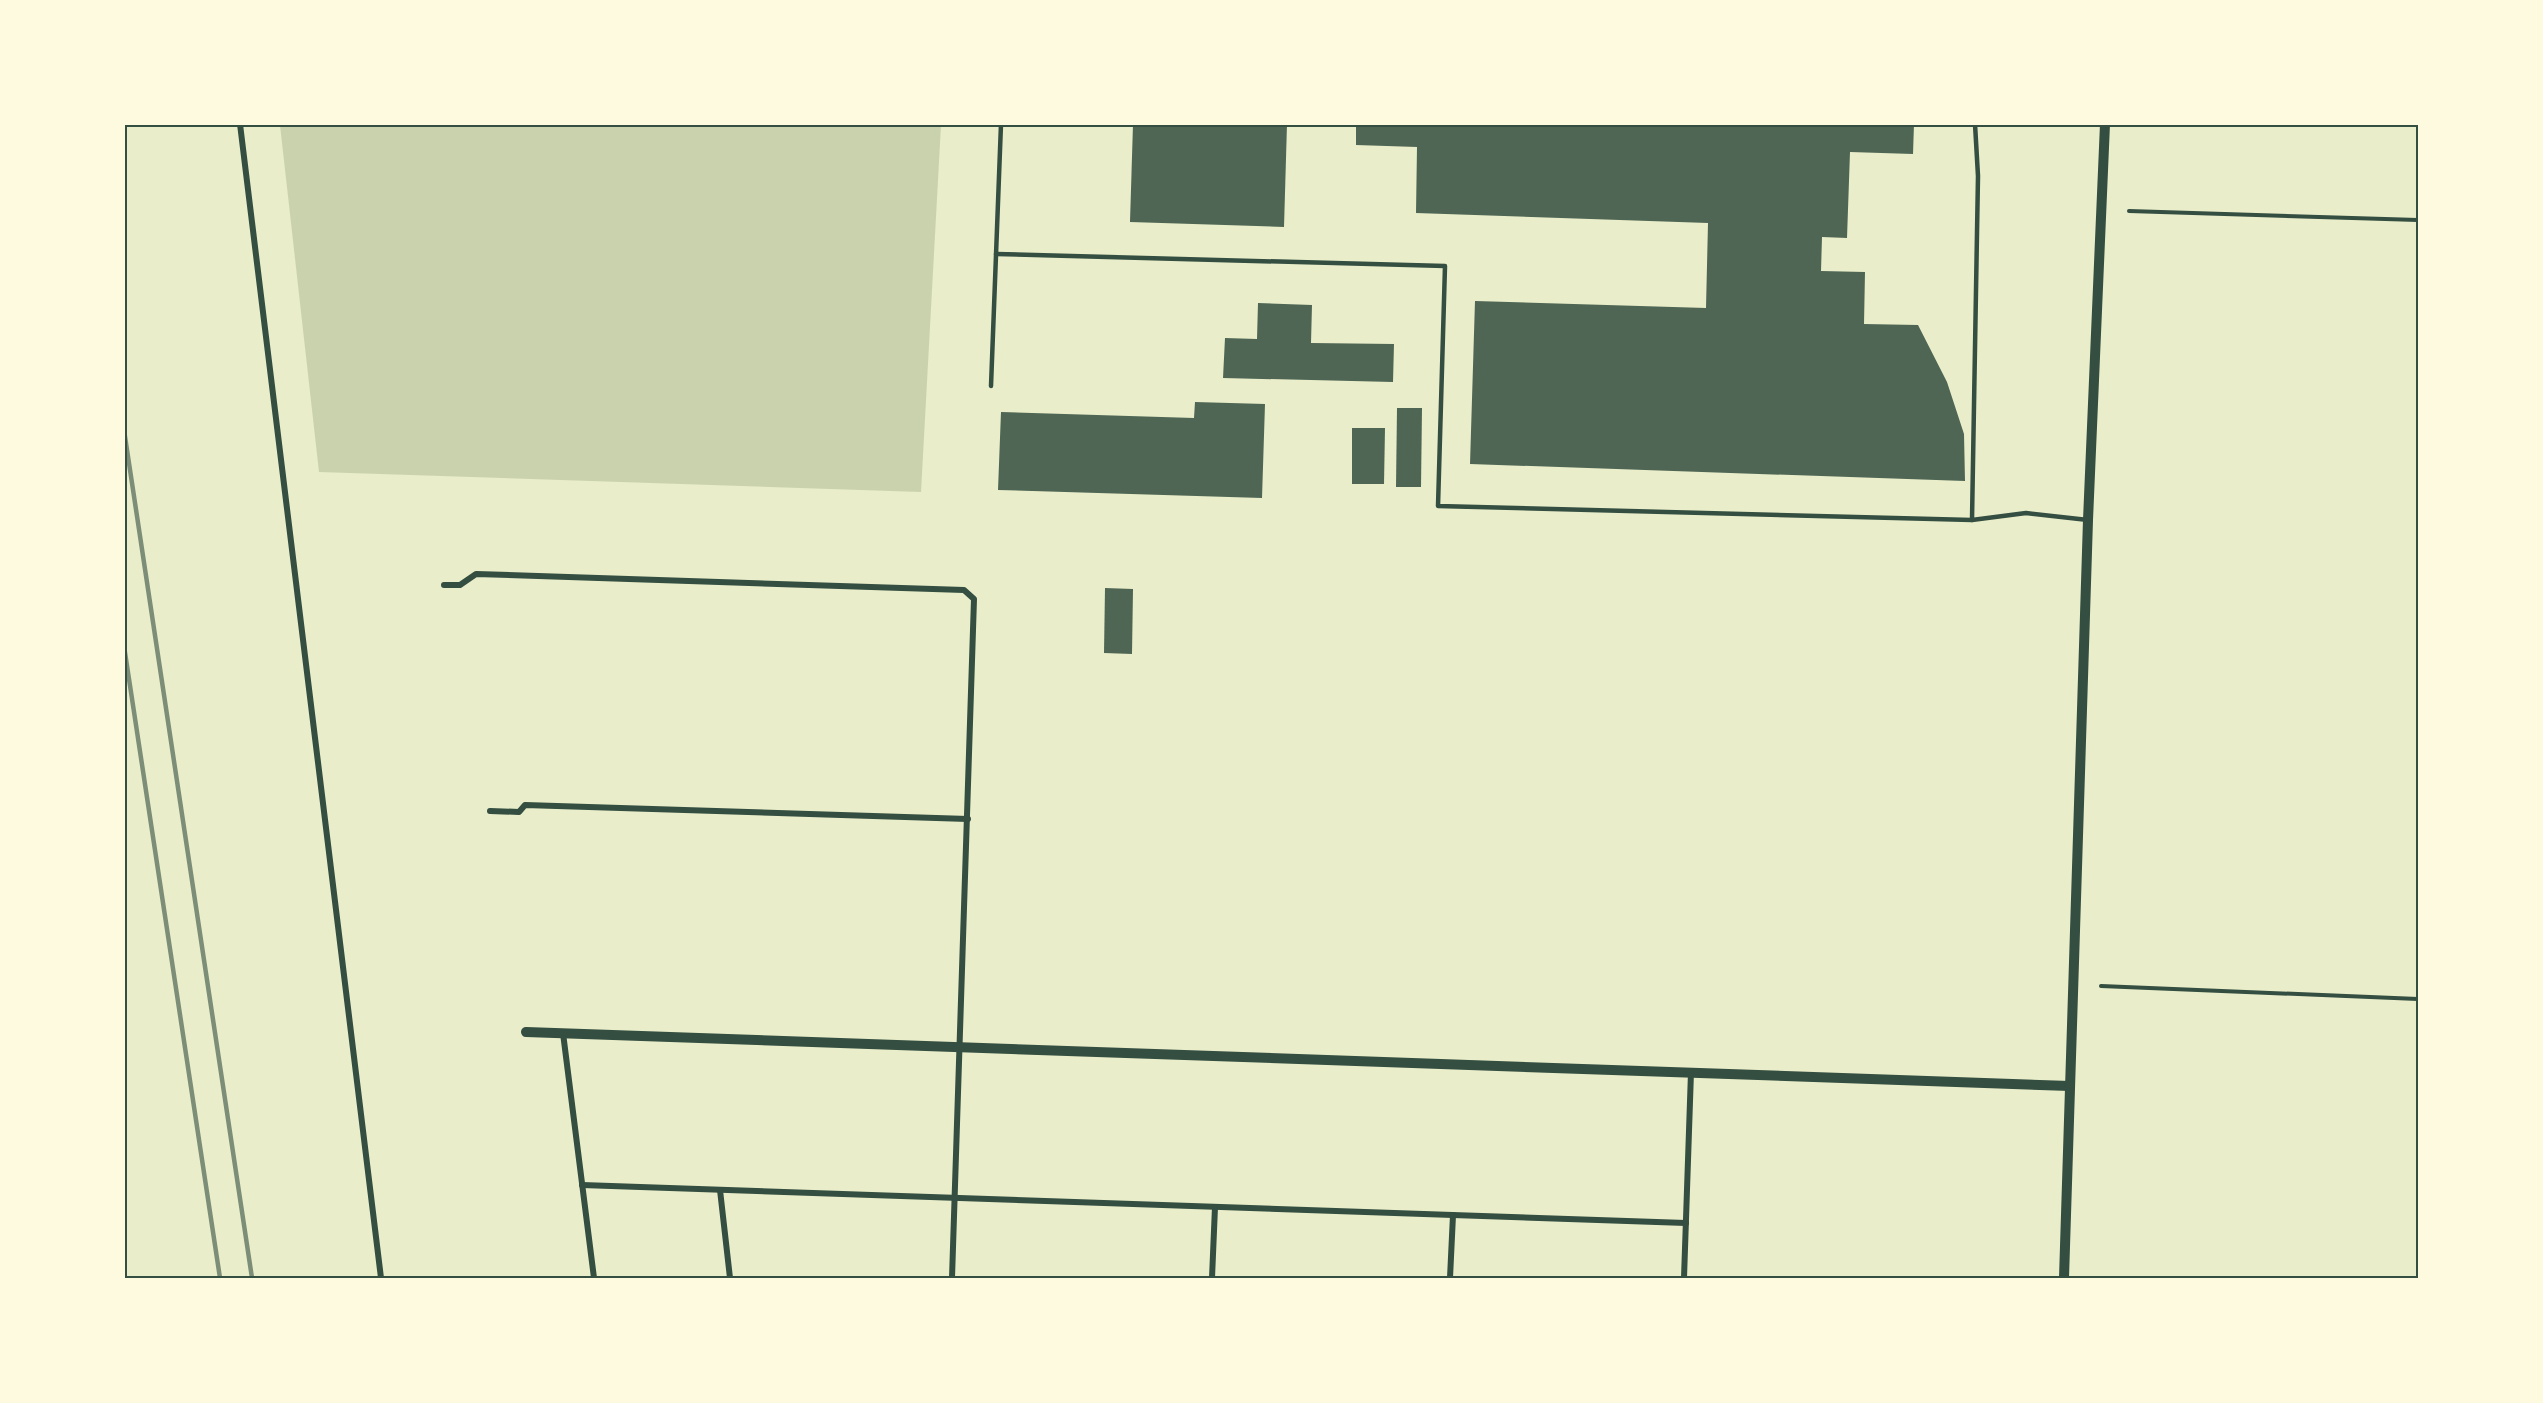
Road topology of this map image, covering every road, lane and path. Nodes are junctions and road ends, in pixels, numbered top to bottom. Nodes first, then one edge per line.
1 (240, 124) edge
2 (1001, 124) edge
3 (1975, 124) edge
4 (2105, 124) edge
5 (2102, 210) junction
6 (2418, 220) edge
7 (996, 254) junction
8 (991, 386) dead end
9 (1972, 520) junction
10 (2088, 520) junction
11 (444, 585) dead end
12 (490, 812) dead end
13 (968, 819) junction
14 (2073, 985) junction
15 (2418, 999) edge
16 (526, 1032) dead end
17 (563, 1033) junction
18 (960, 1047) junction
19 (1691, 1072) junction
20 (2070, 1086) junction
21 (582, 1185) junction
22 (720, 1190) junction
23 (954, 1198) junction
24 (1215, 1207) junction
25 (1453, 1215) junction
26 (1686, 1223) junction
27 (381, 1278) edge
28 (594, 1278) edge
29 (730, 1278) edge
30 (952, 1278) edge
31 (1212, 1278) edge
32 (1450, 1278) edge
33 (1684, 1278) edge
34 (2064, 1278) edge

1 - 27 street
2 - 7 lane
3 - 9 lane
4 - 5 street
5 - 6 path
5 - 10 street
7 - 8 lane
7 - 9 lane
9 - 10 lane
10 - 14 street
11 - 13 street
12 - 13 street
13 - 18 street
14 - 15 path
14 - 20 street
16 - 17 street
17 - 18 street
17 - 21 street
18 - 19 street
18 - 23 street
19 - 20 street
19 - 26 street
20 - 34 street
21 - 22 street
21 - 28 street
22 - 23 street
22 - 29 street
23 - 24 street
23 - 30 street
24 - 25 street
24 - 31 street
25 - 26 street
25 - 32 street
26 - 33 street

